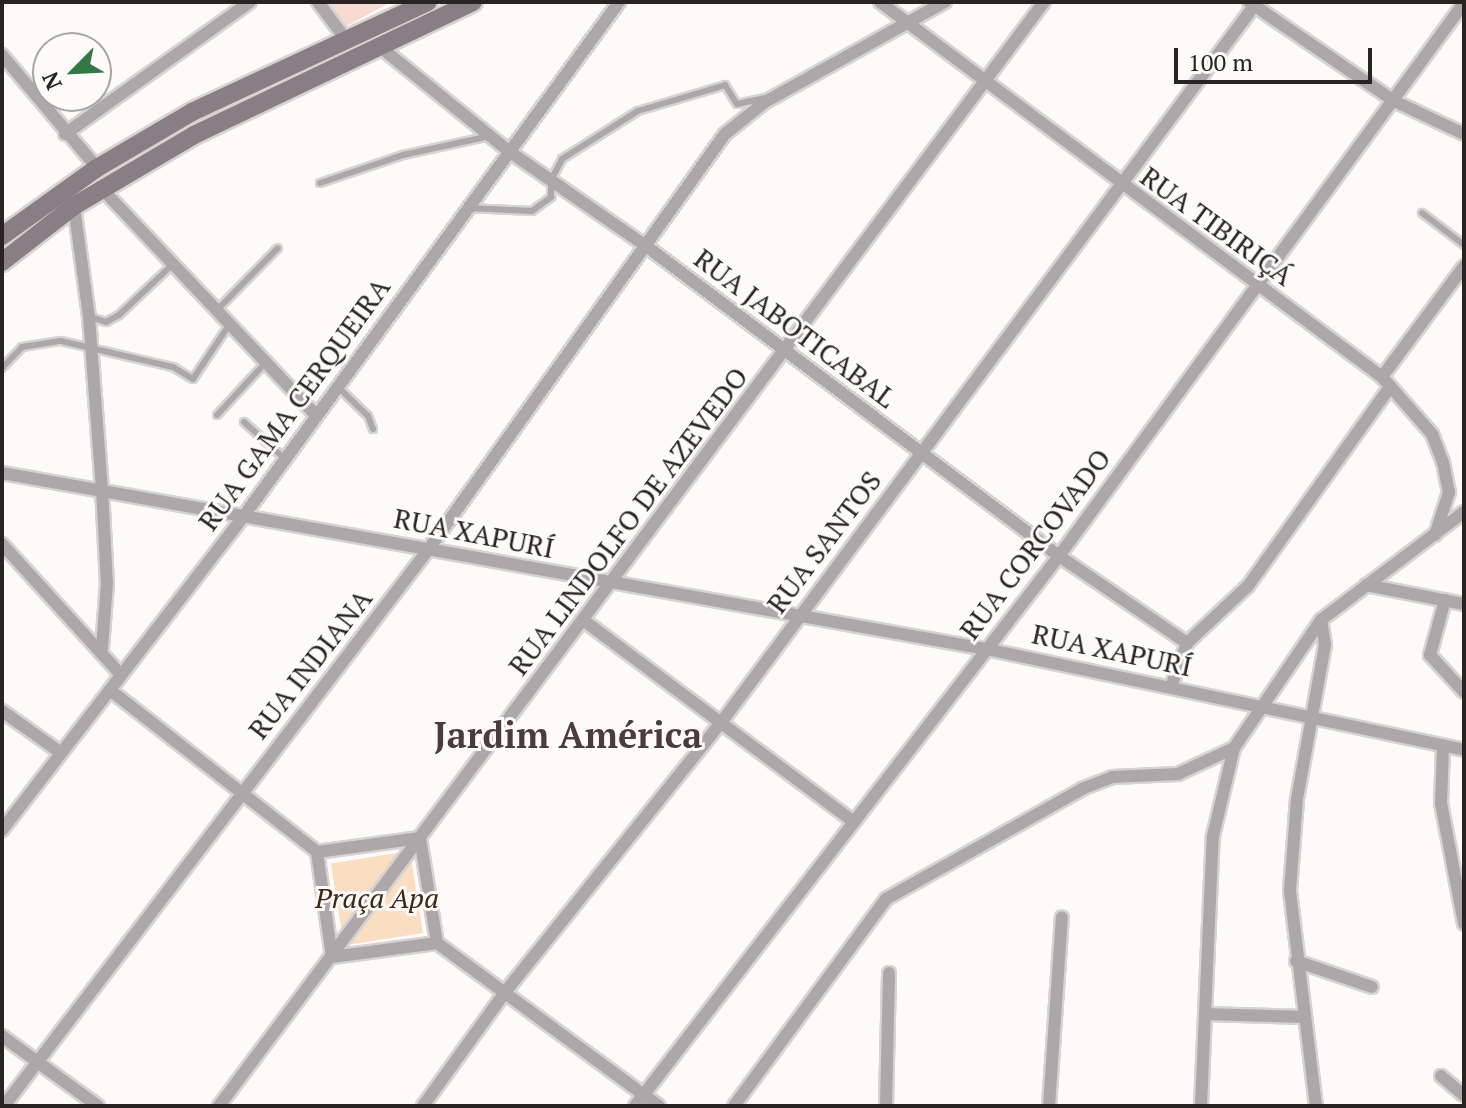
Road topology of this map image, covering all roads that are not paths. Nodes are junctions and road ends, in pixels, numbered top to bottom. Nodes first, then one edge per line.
1 (250, 2) edge
2 (318, 2) edge
3 (428, 2) edge
4 (473, 2) edge
5 (619, 2) edge
6 (880, 2) edge
7 (945, 2) edge
8 (1044, 2) edge
9 (1253, 3) edge
10 (1464, 3) edge
11 (908, 23) junction
12 (347, 41) junction
13 (379, 46) junction
14 (2, 55) edge
15 (983, 82) junction
16 (774, 97) junction
17 (1394, 101) junction
18 (65, 134) junction
19 (1464, 134) edge
20 (490, 136) junction
21 (510, 152) junction
22 (97, 168) junction
23 (551, 180) junction
24 (320, 183) dead end
25 (1122, 185) junction
26 (103, 190) junction
27 (74, 206) junction
28 (469, 208) junction
29 (1422, 213) dead end
30 (2, 236) edge
31 (1464, 245) edge
32 (646, 246) junction
33 (278, 248) dead end
34 (2, 262) edge
35 (172, 265) junction
36 (1464, 266) edge
37 (1258, 286) junction
38 (216, 311) junction
39 (89, 317) junction
40 (229, 325) junction
41 (91, 351) junction
42 (786, 351) junction
43 (266, 362) junction
44 (2, 368) edge
45 (1386, 382) junction
46 (336, 386) junction
47 (315, 414) junction
48 (217, 415) dead end
49 (244, 422) dead end
50 (373, 429) dead end
51 (921, 451) junction
52 (285, 459) junction
53 (2, 473) edge
54 (102, 489) junction
55 (1464, 512) edge
56 (246, 513) junction
57 (1435, 535) junction
58 (2, 544) edge
59 (428, 550) junction
60 (1059, 556) junction
61 (610, 583) junction
62 (1366, 585) junction
63 (1445, 600) junction
64 (1464, 604) edge
65 (798, 618) junction
66 (583, 620) junction
67 (1321, 620) junction
68 (1187, 643) junction
69 (102, 648) junction
70 (986, 649) junction
71 (121, 675) junction
72 (1171, 687) junction
73 (110, 690) junction
74 (1464, 692) edge
75 (1268, 706) junction
76 (2, 711) edge
77 (1315, 718) junction
78 (720, 724) junction
79 (1443, 747) junction
80 (1234, 748) junction
81 (1464, 750) edge
82 (61, 753) junction
83 (241, 793) junction
84 (853, 821) junction
85 (2, 830) edge
86 (420, 838) junction
87 (317, 852) junction
88 (1062, 917) dead end
89 (1464, 924) edge
90 (437, 943) junction
91 (332, 957) junction
92 (1296, 961) junction
93 (889, 973) dead end
94 (1372, 987) dead end
95 (506, 991) junction
96 (1205, 1014) junction
97 (1305, 1017) junction
98 (2, 1036) edge
99 (38, 1061) junction
100 (1441, 1076) dead end
101 (643, 1094) junction
102 (1464, 1095) edge
103 (4, 1106) edge
104 (98, 1106) edge
105 (219, 1106) edge
106 (423, 1106) edge
107 (635, 1106) edge
108 (659, 1106) edge
109 (734, 1106) edge
110 (886, 1106) edge
111 (1049, 1106) edge
112 (1201, 1106) edge
113 (1316, 1106) edge

1 - 18 street
2 - 12 street
3 - 12 main road
4 - 13 main road
5 - 21 street, RUA GAMA CERQUEIRA
6 - 11 street, RUA TIBIRIÇÁ
7 - 11 street, RUA INDIANA
8 - 15 street, RUA LINDOLFO DE AZEVEDO
9 - 17 street
9 - 25 street, RUA SANTOS
10 - 17 street, RUA CORCOVADO
11 - 15 street, RUA TIBIRIÇÁ
11 - 16 street, RUA INDIANA
12 - 22 main road
13 - 20 street, RUA JABOTICABAL
13 - 26 main road
14 - 18 street
15 - 25 street, RUA TIBIRIÇÁ
15 - 42 street, RUA LINDOLFO DE AZEVEDO
16 - 23 lane
16 - 32 street, RUA INDIANA
17 - 19 street
17 - 37 street, RUA CORCOVADO
18 - 22 street
20 - 21 street, RUA JABOTICABAL
20 - 24 lane
21 - 23 street, RUA JABOTICABAL
21 - 28 street, RUA GAMA CERQUEIRA
22 - 30 main road
23 - 28 lane
23 - 32 street, RUA JABOTICABAL
25 - 37 street, RUA TIBIRIÇÁ
25 - 51 street, RUA SANTOS
26 - 27 main road
26 - 35 street
27 - 34 main road
27 - 39 street
28 - 46 street, RUA GAMA CERQUEIRA
29 - 31 lane
32 - 42 street, RUA JABOTICABAL
32 - 59 street, RUA INDIANA
33 - 38 lane
35 - 38 street
35 - 39 lane
36 - 45 street
37 - 45 street, RUA TIBIRIÇÁ
37 - 60 street, RUA CORCOVADO
38 - 40 street
39 - 41 street
40 - 41 lane
40 - 43 street
41 - 44 lane
41 - 54 street
42 - 51 street, RUA JABOTICABAL
42 - 61 street, RUA LINDOLFO DE AZEVEDO
43 - 47 street
43 - 48 lane
45 - 57 street, RUA TIBIRIÇÁ
45 - 68 street
46 - 47 street, RUA GAMA CERQUEIRA
46 - 50 lane
47 - 52 street, RUA GAMA CERQUEIRA
49 - 52 lane
51 - 60 street, RUA JABOTICABAL
51 - 65 street, RUA SANTOS
52 - 56 street, RUA GAMA CERQUEIRA
53 - 54 street, RUA XAPURÍ
54 - 56 street, RUA XAPURÍ
54 - 69 street
55 - 57 street
56 - 59 street, RUA XAPURÍ
56 - 71 street, RUA GAMA CERQUEIRA
57 - 62 street
58 - 69 street
59 - 61 street, RUA XAPURÍ
59 - 83 street, RUA INDIANA
60 - 68 street, RUA JABOTICABAL
60 - 70 street, RUA CORCOVADO
61 - 65 street, RUA XAPURÍ
61 - 66 street, RUA LINDOLFO DE AZEVEDO
62 - 63 street
62 - 67 street
63 - 64 street
63 - 74 street
65 - 70 street, RUA XAPURÍ
65 - 78 street, RUA SANTOS
66 - 78 street
66 - 86 street, RUA LINDOLFO DE AZEVEDO
67 - 75 street
67 - 77 street
68 - 72 street
69 - 71 street
70 - 72 street, RUA XAPURÍ
70 - 84 street, RUA CORCOVADO
71 - 73 street, RUA GAMA CERQUEIRA
72 - 75 street, RUA XAPURÍ
73 - 82 street, RUA GAMA CERQUEIRA
73 - 83 street
75 - 77 street, RUA XAPURÍ
75 - 80 street
76 - 82 street
77 - 79 street, RUA XAPURÍ
77 - 92 street
78 - 84 street
78 - 95 street, RUA SANTOS
79 - 81 street, RUA XAPURÍ
79 - 89 street
80 - 96 street
80 - 109 street
82 - 85 street, RUA GAMA CERQUEIRA
83 - 87 street
83 - 99 street, RUA INDIANA
84 - 101 street, RUA CORCOVADO
86 - 87 street
86 - 90 street
86 - 91 street, RUA LINDOLFO DE AZEVEDO
87 - 91 street
88 - 111 street
90 - 91 street
90 - 95 street
91 - 105 street, RUA LINDOLFO DE AZEVEDO
92 - 94 street
92 - 97 street
93 - 110 street
95 - 101 street
95 - 106 street, RUA SANTOS
96 - 97 street
96 - 112 street
97 - 113 street
98 - 99 street
99 - 103 street, RUA INDIANA
99 - 104 street
100 - 102 street
101 - 107 street, RUA CORCOVADO
101 - 108 street

